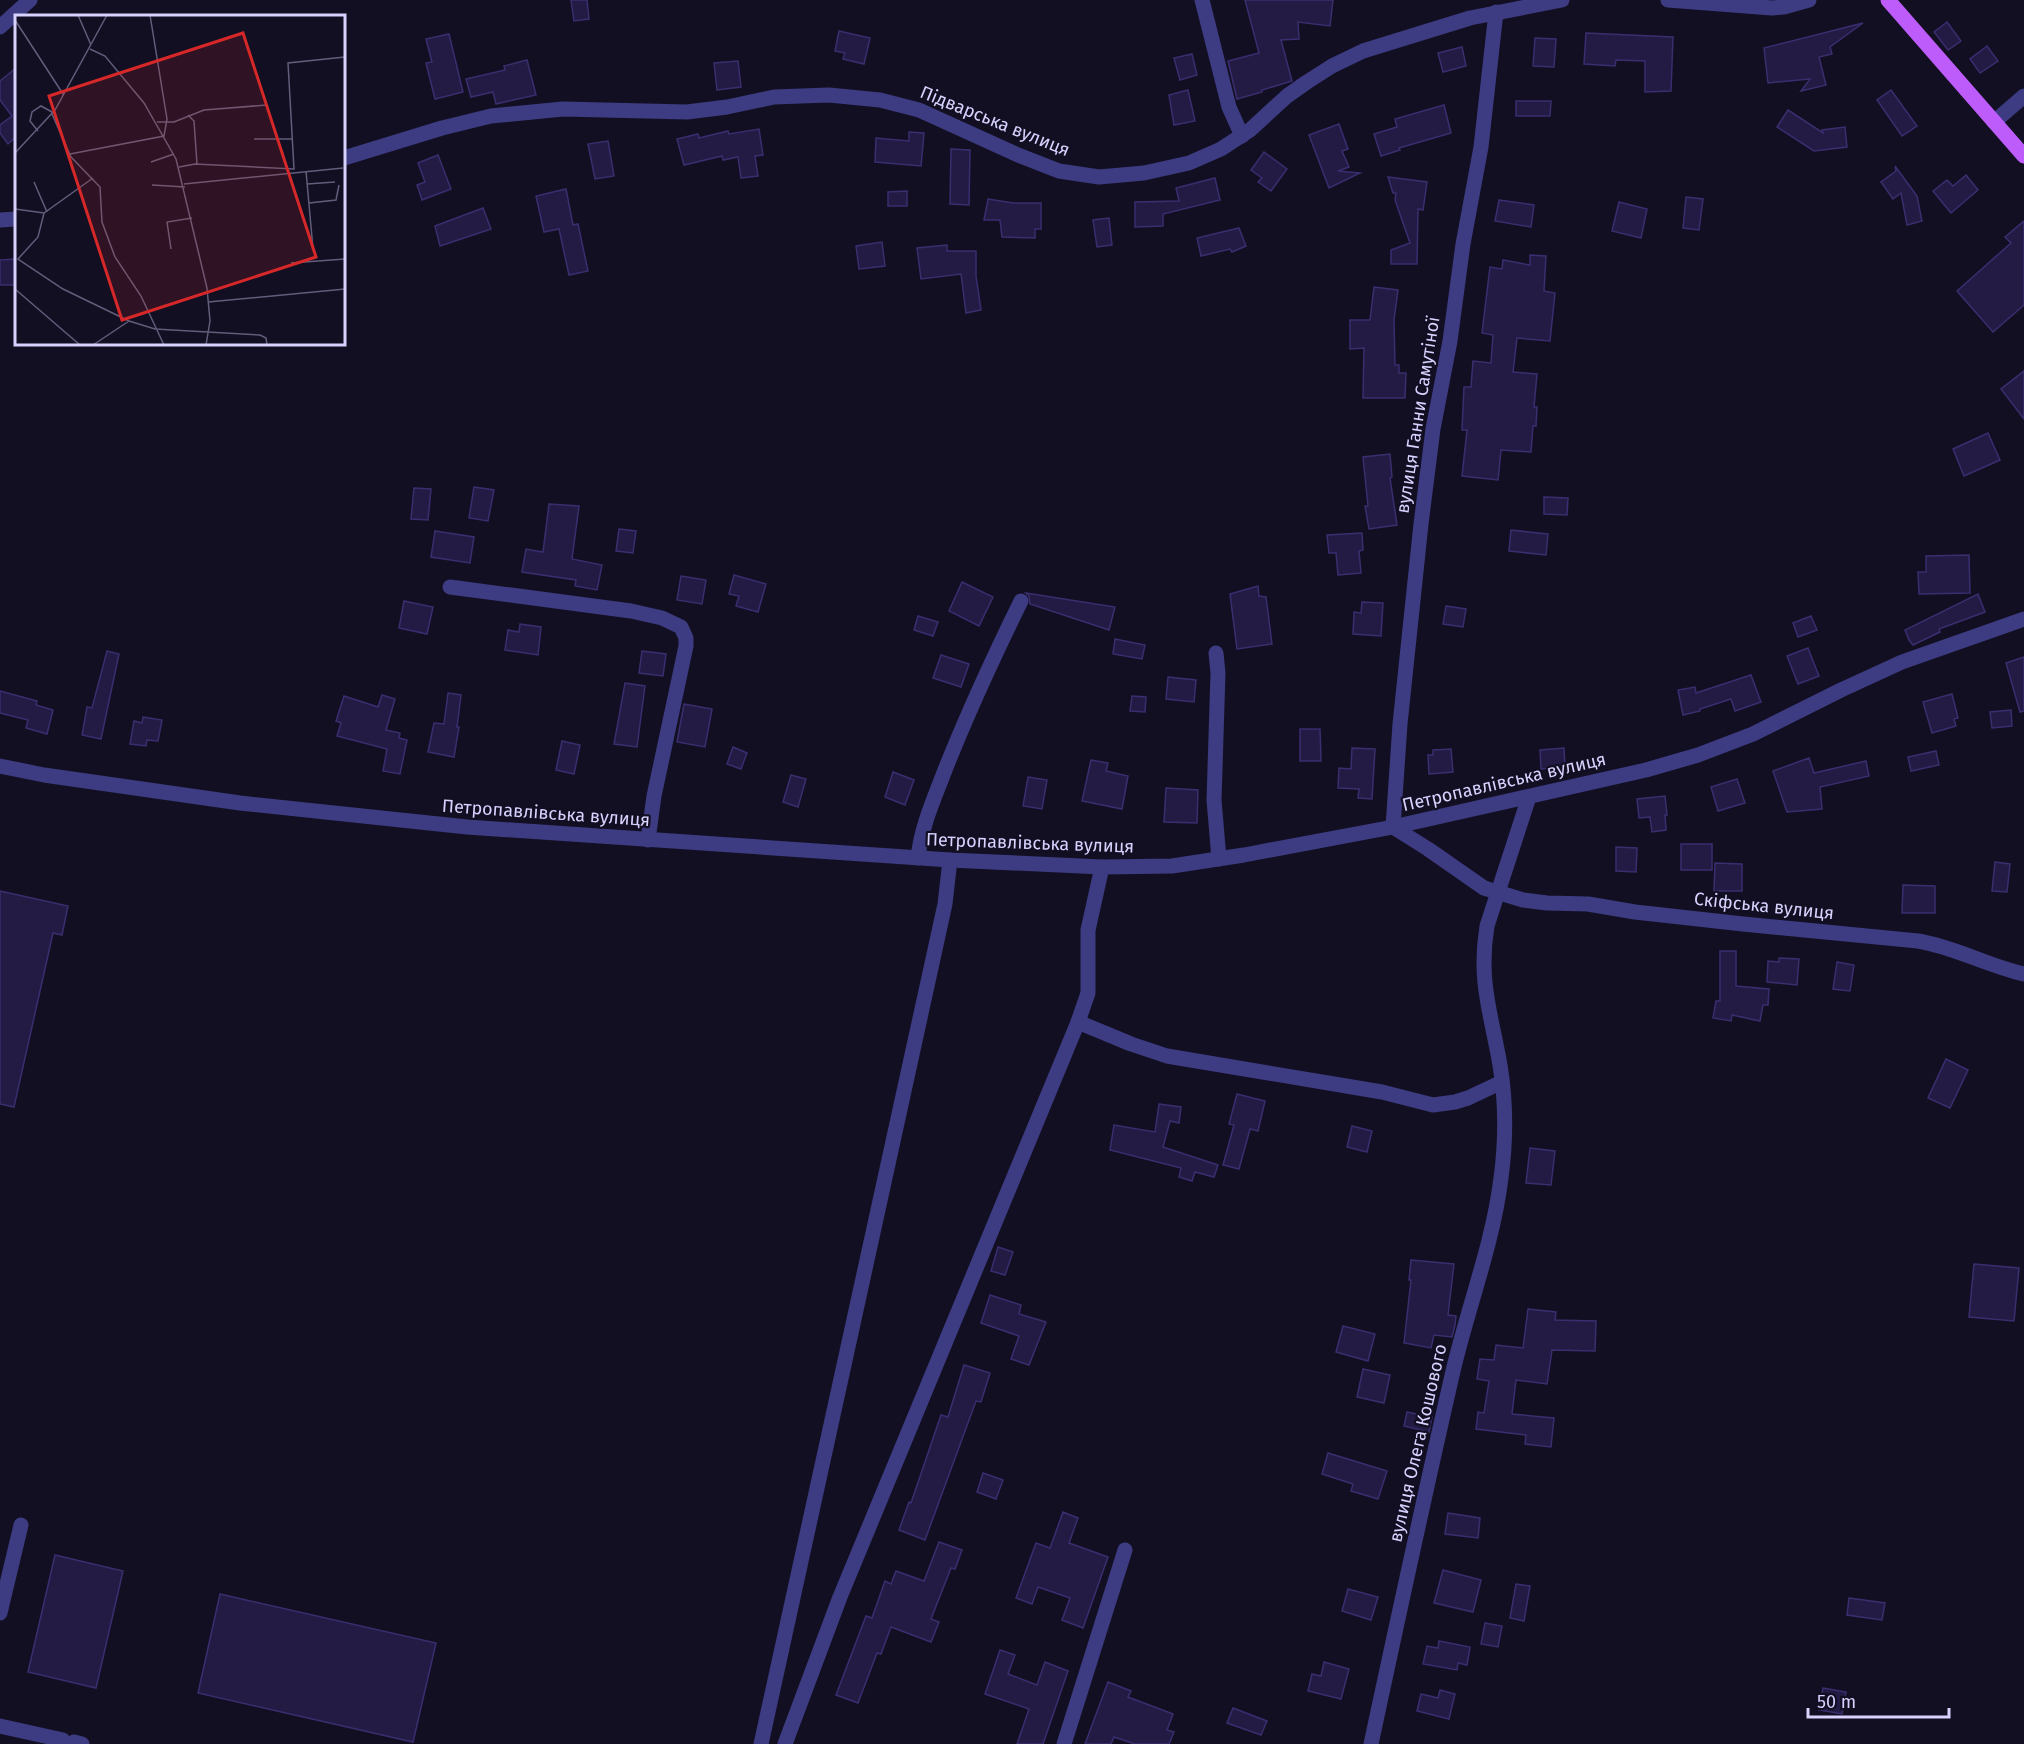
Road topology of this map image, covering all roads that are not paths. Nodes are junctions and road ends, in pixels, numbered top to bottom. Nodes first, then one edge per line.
1 (30, 0) edge
2 (1202, 0) edge
3 (1562, 0) edge
4 (1668, 0) edge
5 (1809, 0) edge
6 (1888, 0) edge
7 (1496, 12) junction
8 (0, 27) edge
9 (2024, 96) edge
10 (1994, 122) junction
11 (1242, 136) junction
12 (2024, 156) edge
13 (345, 158) edge
14 (15, 219) edge
15 (0, 220) edge
16 (450, 587) dead end
17 (1021, 601) dead end
18 (2024, 619) edge
19 (1216, 653) dead end
20 (0, 766) edge
21 (1528, 796) junction
22 (1393, 827) junction
23 (648, 840) junction
24 (918, 858) junction
25 (1219, 859) junction
26 (950, 860) junction
27 (1102, 867) junction
28 (1497, 893) junction
29 (2024, 974) edge
30 (1078, 1022) junction
31 (1502, 1082) junction
32 (21, 1525) dead end
33 (1125, 1550) dead end
34 (0, 1613) edge
35 (0, 1726) edge
36 (73, 1742) edge
37 (760, 1744) edge
38 (785, 1744) edge
39 (1064, 1744) edge
40 (1371, 1744) edge

1 - 8 street
2 - 11 street
3 - 7 street, Підварська вулиця
4 - 5 street
6 - 10 main road
7 - 11 street, Підварська вулиця
7 - 22 street, вулиця Ганни Самутіної
9 - 10 street
10 - 12 main road
11 - 13 street, Підварська вулиця
14 - 15 street
16 - 23 street
17 - 24 street
18 - 21 street, Петропавлівська вулиця
19 - 25 street
20 - 23 street, Петропавлівська вулиця
21 - 22 street, Петропавлівська вулиця
21 - 28 street, вулиця Олега Кошового
22 - 25 street, Петропавлівська вулиця
22 - 28 street, Скіфська вулиця
23 - 24 street, Петропавлівська вулиця
24 - 26 street, Петропавлівська вулиця
25 - 27 street, Петропавлівська вулиця
26 - 27 street, Петропавлівська вулиця
26 - 37 street
27 - 30 street
28 - 29 street, Скіфська вулиця
28 - 31 street, вулиця Олега Кошового
30 - 31 street
30 - 38 street
31 - 40 street, вулиця Олега Кошового
32 - 34 street
33 - 39 street
35 - 36 street

